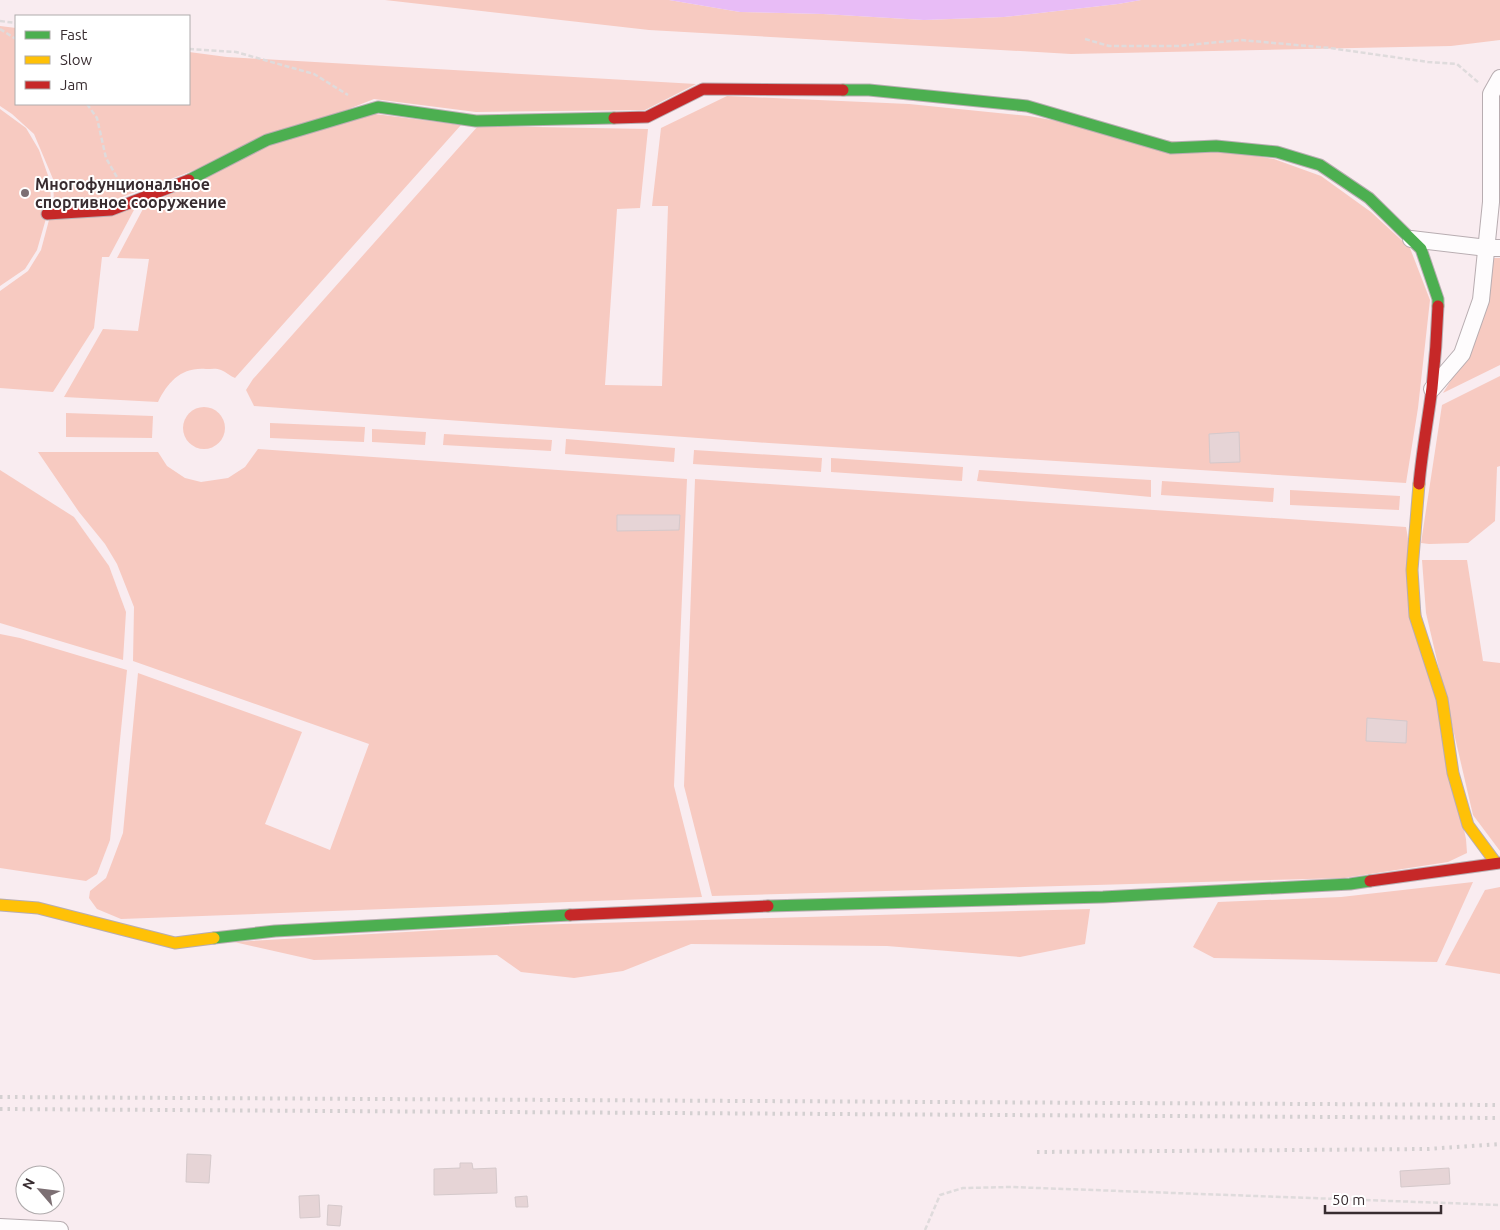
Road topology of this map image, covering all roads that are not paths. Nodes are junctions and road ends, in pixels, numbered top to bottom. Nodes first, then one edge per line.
1 (1500, 78) edge
2 (47, 214) dead end
3 (1411, 239) junction
4 (1493, 248) edge
5 (1432, 389) junction
6 (1498, 863) edge
7 (0, 905) edge
8 (0, 1227) edge
9 (60, 1230) edge

1 - 4 street
2 - 3 street
3 - 4 street
3 - 5 street
4 - 5 street
5 - 6 street
6 - 7 street
8 - 9 street

